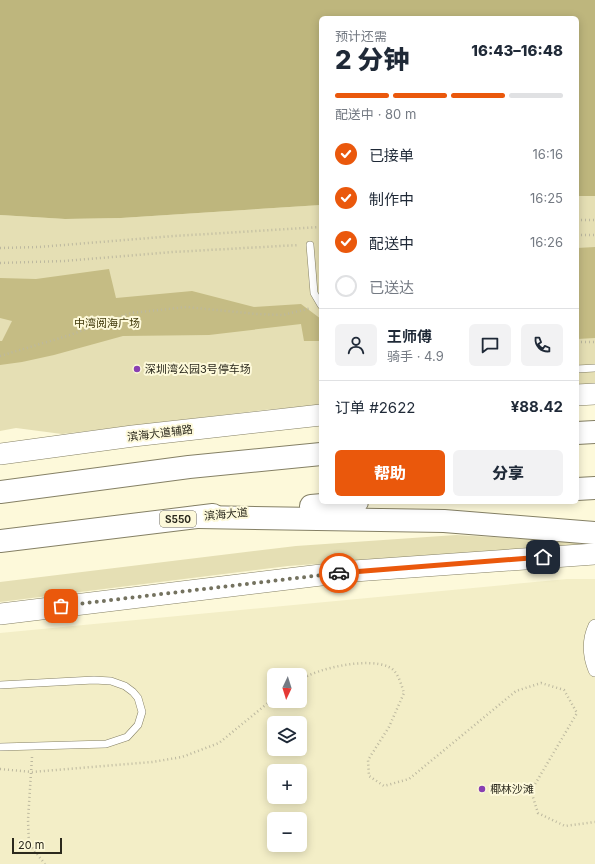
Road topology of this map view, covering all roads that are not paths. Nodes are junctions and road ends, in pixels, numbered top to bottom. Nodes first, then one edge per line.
1 (310, 245) road end
2 (318, 306) edge
3 (595, 368) edge
4 (579, 369) edge
5 (595, 394) edge
6 (579, 395) edge
7 (319, 415) edge
8 (595, 432) edge
9 (579, 433) edge
10 (0, 454) edge
11 (319, 454) edge
12 (595, 488) edge
13 (579, 489) edge
14 (0, 492) edge
15 (337, 504) edge
16 (198, 517) junction
17 (595, 533) edge
18 (0, 541) edge
19 (595, 554) edge
20 (0, 614) edge
21 (595, 626) edge
22 (595, 670) edge
23 (0, 685) edge
24 (0, 747) edge

1 - 2 lane
3 - 4 lane
5 - 6 main road
7 - 10 main road, 滨海大道辅路
8 - 9 highway
11 - 14 highway
12 - 13 highway
15 - 16 highway, 滨海大道 / S550
16 - 17 highway
16 - 18 highway, 滨海大道 / S550
19 - 20 main road
21 - 22 street
23 - 24 lane

